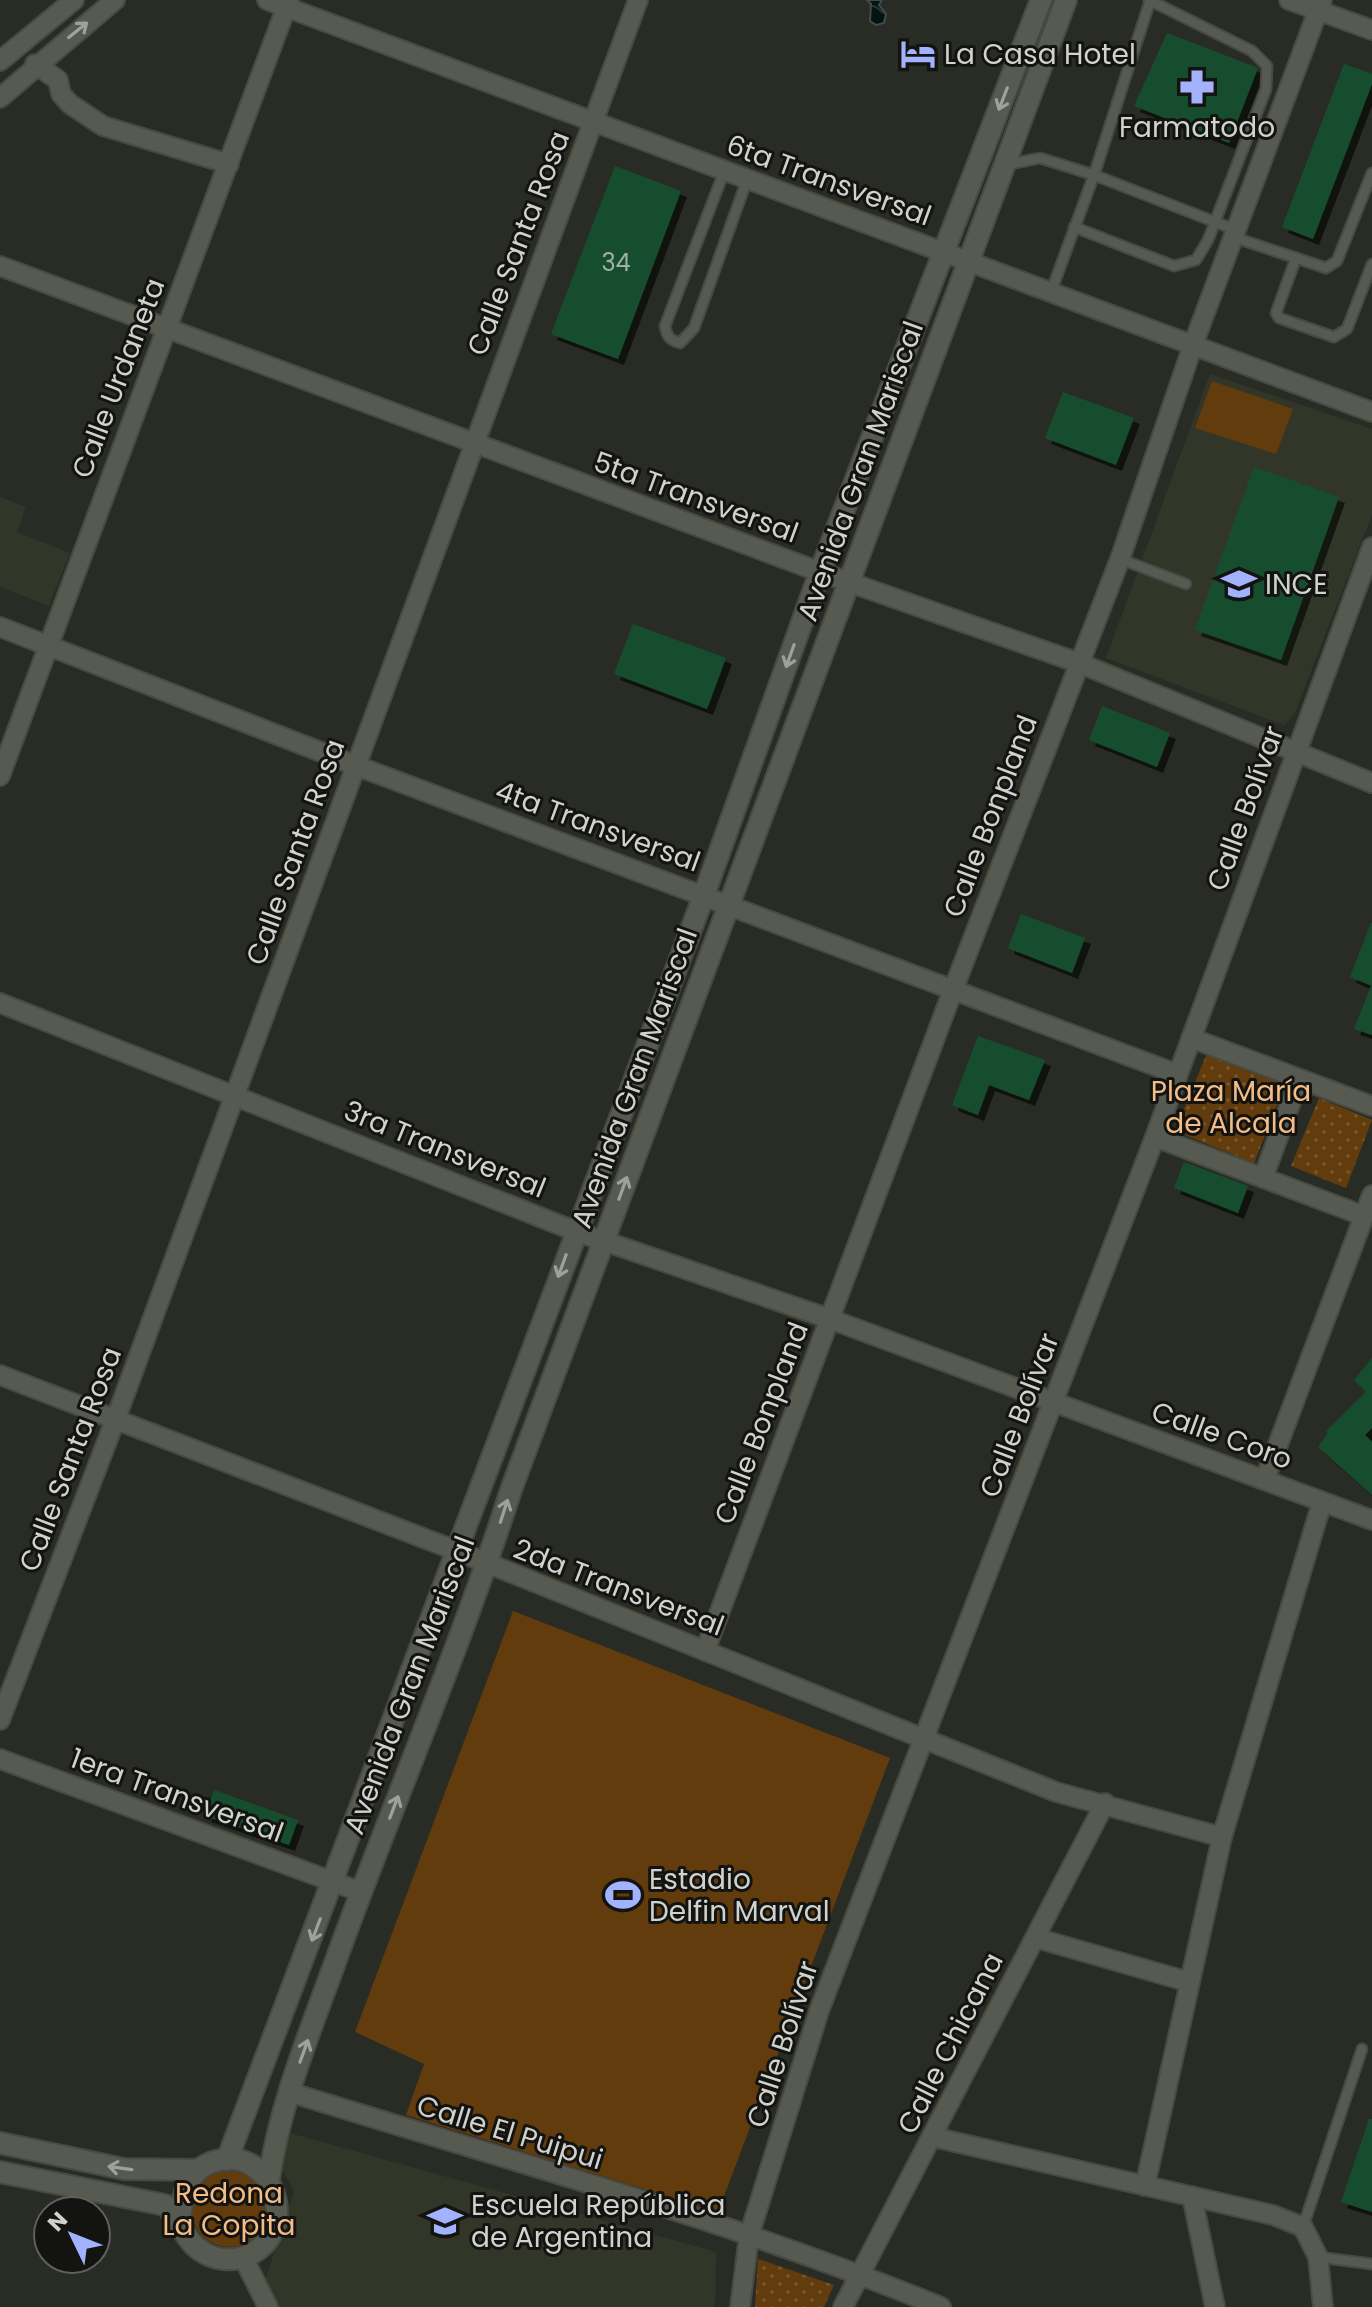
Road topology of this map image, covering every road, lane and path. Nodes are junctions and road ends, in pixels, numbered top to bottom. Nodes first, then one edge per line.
1 (74, 0) edge
2 (115, 0) edge
3 (267, 0) edge
4 (638, 0) edge
5 (1041, 0) edge
6 (1066, 0) edge
7 (1150, 0) edge
8 (1289, 0) edge
9 (287, 5) edge
10 (1320, 5) edge
11 (1372, 30) edge
12 (0, 61) edge
13 (35, 64) junction
14 (0, 98) edge
15 (593, 123) junction
16 (229, 164) junction
17 (1004, 165) junction
18 (724, 172) junction
19 (1372, 173) edge
20 (1094, 175) junction
21 (747, 180) junction
22 (1214, 221) junction
23 (1074, 227) junction
24 (1235, 233) junction
25 (944, 253) junction
26 (1296, 258) junction
27 (968, 261) junction
28 (1372, 264) edge
29 (0, 266) edge
30 (1051, 292) junction
31 (166, 330) junction
32 (1193, 345) junction
33 (1372, 412) edge
34 (473, 443) junction
35 (1372, 547) edge
36 (1120, 559) junction
37 (820, 572) junction
38 (849, 582) junction
39 (1186, 584) dead end
40 (0, 627) edge
41 (48, 646) junction
42 (1079, 663) junction
43 (1295, 751) junction
44 (357, 766) junction
45 (0, 776) edge
46 (1372, 783) edge
47 (704, 895) junction
48 (728, 904) junction
49 (953, 990) junction
50 (0, 1003) edge
51 (1191, 1038) junction
52 (1177, 1074) junction
53 (1299, 1080) junction
54 (235, 1096) junction
55 (1372, 1106) edge
56 (1155, 1137) junction
57 (1263, 1178) junction
58 (1372, 1195) edge
59 (1364, 1216) junction
60 (575, 1231) junction
61 (603, 1241) junction
62 (830, 1319) junction
63 (0, 1375) edge
64 (1053, 1404) junction
65 (116, 1418) junction
66 (1265, 1479) junction
67 (1322, 1502) junction
68 (1372, 1520) edge
69 (457, 1551) junction
70 (487, 1565) junction
71 (705, 1651) junction
72 (0, 1720) edge
73 (924, 1739) junction
74 (0, 1759) edge
75 (1105, 1803) junction
76 (1222, 1837) junction
77 (334, 1883) junction
78 (361, 1892) junction
79 (1036, 1938) junction
80 (1189, 1982) junction
81 (1362, 2049) dead end
82 (289, 2092) junction
83 (933, 2137) junction
84 (0, 2143) edge
85 (227, 2160) junction
86 (198, 2170) junction
87 (0, 2172) edge
88 (269, 2179) junction
89 (1145, 2186) junction
90 (1192, 2196) junction
91 (180, 2219) junction
92 (1303, 2227) junction
93 (749, 2236) junction
94 (243, 2257) junction
95 (1318, 2257) junction
96 (1372, 2264) edge
97 (862, 2275) junction
98 (268, 2307) edge
99 (740, 2307) edge
100 (843, 2307) edge
101 (941, 2307) edge
102 (1215, 2307) edge
103 (1323, 2307) edge

1 - 12 street
13 -> 2 street
3 - 9 street, 6ta Transversal
4 - 15 street, Calle Santa Rosa
5 -> 25 street, Avenida Gran Mariscal
6 - 17 street, Avenida Gran Mariscal
7 - 20 lane
7 - 22 lane
8 - 10 street
9 - 15 street, 6ta Transversal
9 - 16 street, Calle Urdaneta
10 - 11 street
10 - 24 street, Calle Bonpland
13 - 14 street
13 - 16 street
15 - 18 street, 6ta Transversal
15 - 34 street, Calle Santa Rosa
16 - 31 street, Calle Urdaneta
17 - 20 lane
17 - 27 street, Avenida Gran Mariscal
18 - 21 street, 6ta Transversal
18 - 21 lane
19 - 26 lane
20 - 22 lane
20 - 23 lane
21 - 25 street, 6ta Transversal
22 - 23 lane
22 - 24 lane
23 - 30 lane
24 - 26 lane
24 - 32 street, Calle Bonpland
25 - 27 street, 6ta Transversal
25 - 37 street, Avenida Gran Mariscal
26 - 28 lane
27 - 30 street, 6ta Transversal
27 - 38 street, Avenida Gran Mariscal
29 - 31 street, 5ta Transversal
30 - 32 street, 6ta Transversal
31 - 34 street, 5ta Transversal
31 - 41 street, Calle Urdaneta
32 - 33 street, 6ta Transversal
32 - 36 street, Calle Bonpland
34 - 37 street, 5ta Transversal
34 - 44 street, Calle Santa Rosa
35 - 43 street, Calle Bolívar
36 - 39 lane
36 - 42 street, Calle Bonpland
37 - 38 street, 5ta Transversal
37 -> 47 street, Avenida Gran Mariscal
38 - 42 street, 5ta Transversal
38 - 48 street, Avenida Gran Mariscal
40 - 41 street, 4ta Transversal
41 - 44 street, 4ta Transversal
41 - 45 street, Calle Urdaneta
42 - 43 street, 5ta Transversal
42 - 49 street, Calle Bonpland
43 - 46 street, 5ta Transversal
43 - 51 street, Calle Bolívar
44 - 47 street, 4ta Transversal
44 - 54 street, Calle Santa Rosa
47 - 48 street, 4ta Transversal
47 - 60 street, Avenida Gran Mariscal
48 - 49 street, 4ta Transversal
61 -> 48 street, Avenida Gran Mariscal
49 - 52 street, 4ta Transversal
49 - 62 street, Calle Bonpland
50 - 54 street, 3ra Transversal
51 - 52 street, Calle Bolívar
51 - 53 street
52 - 56 street, Calle Bolívar
53 - 55 street
53 - 57 street
54 - 60 street, 3ra Transversal
54 - 65 street, Calle Santa Rosa
56 - 57 street
56 - 64 street, Calle Bolívar
57 - 59 street
58 - 59 street
59 - 66 street
60 - 61 street, 3ra Transversal
60 -> 69 street, Avenida Gran Mariscal
61 - 62 street, 3ra Transversal
70 -> 61 street, Avenida Gran Mariscal
62 - 64 street, 3ra Transversal
62 - 71 street, Calle Bonpland
63 - 65 street, 2da Transversal
64 - 66 street, Calle Coro
64 - 73 street, Calle Bolívar
65 - 69 street, 2da Transversal
65 - 72 street, Calle Santa Rosa
66 - 67 street, Calle Coro
67 - 68 street, Calle Coro
67 - 76 street
69 - 70 street, 2da Transversal
69 - 77 street, Avenida Gran Mariscal
70 - 71 street, 2da Transversal
78 -> 70 street, Avenida Gran Mariscal
71 - 73 street, 2da Transversal
73 - 75 street, 2da Transversal
73 - 93 street, Calle Bolívar
74 - 77 street, 1era Transversal
75 - 76 street, 2da Transversal
75 - 79 street, Calle Chicana
76 - 80 street
77 - 78 street, 1era Transversal
77 -> 85 street, Avenida Gran Mariscal
82 -> 78 street, Avenida Gran Mariscal
79 - 80 street
79 - 83 street, Calle Chicana
80 - 89 street
81 - 92 lane
82 - 88 street, Avenida Gran Mariscal
82 - 93 street, Calle El Puipui
83 - 89 street
83 - 97 street, Calle Chicana
86 -> 84 street
85 - 86 street
85 - 88 street
86 - 91 street
87 - 91 street
88 - 94 street
89 - 90 street
90 - 92 street
90 - 102 street
91 - 94 street
92 - 95 street
93 - 97 street, Calle El Puipui
93 - 99 street, Calle Bolívar
94 - 98 street
95 - 96 lane
95 - 103 street
97 - 100 street, Calle Chicana
97 - 101 street, Calle El Puipui

